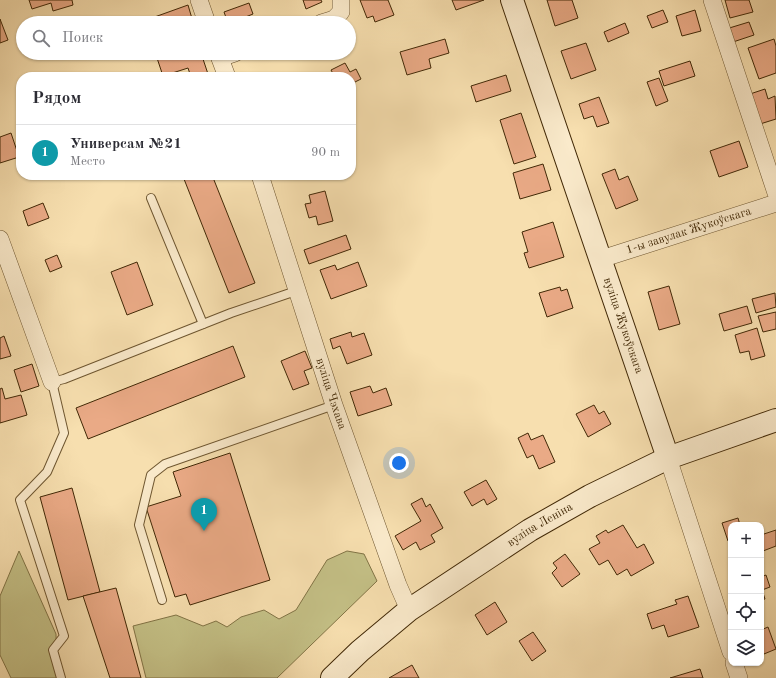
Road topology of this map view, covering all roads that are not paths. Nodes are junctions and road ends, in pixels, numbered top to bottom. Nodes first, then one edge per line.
1 (199, 0) edge
2 (341, 0) edge
3 (512, 0) edge
4 (712, 0) edge
5 (205, 16) edge
6 (337, 16) edge
7 (224, 60) edge
8 (226, 72) edge
9 (262, 180) edge
10 (776, 194) edge
11 (151, 198) dead end
12 (776, 204) edge
13 (0, 239) edge
14 (601, 259) junction
15 (296, 291) junction
16 (203, 324) junction
17 (52, 382) junction
18 (334, 404) junction
19 (776, 420) edge
20 (668, 458) junction
21 (162, 600) dead end
22 (409, 610) junction
23 (728, 643) edge
24 (735, 666) edge
25 (61, 678) edge
26 (333, 678) edge
27 (739, 678) edge

1 - 5 street
2 - 6 street
3 - 14 main road, вуліца Жукоўскага
4 - 10 street
7 - 8 street
9 - 15 street, вуліца Чэхава
11 - 16 lane
12 - 14 street, 1-ы завулак Жукоўскага
13 - 17 street
14 - 20 main road, вуліца Жукоўскага
15 - 16 lane
15 - 18 street, вуліца Чэхава
16 - 17 lane
17 - 25 lane
18 - 21 lane
18 - 22 street, вуліца Чэхава
19 - 20 main road, вуліца Леніна
20 - 22 main road, вуліца Леніна
20 - 23 street, вуліца Жукоўскага
22 - 26 main road, вуліца Леніна
24 - 27 street

